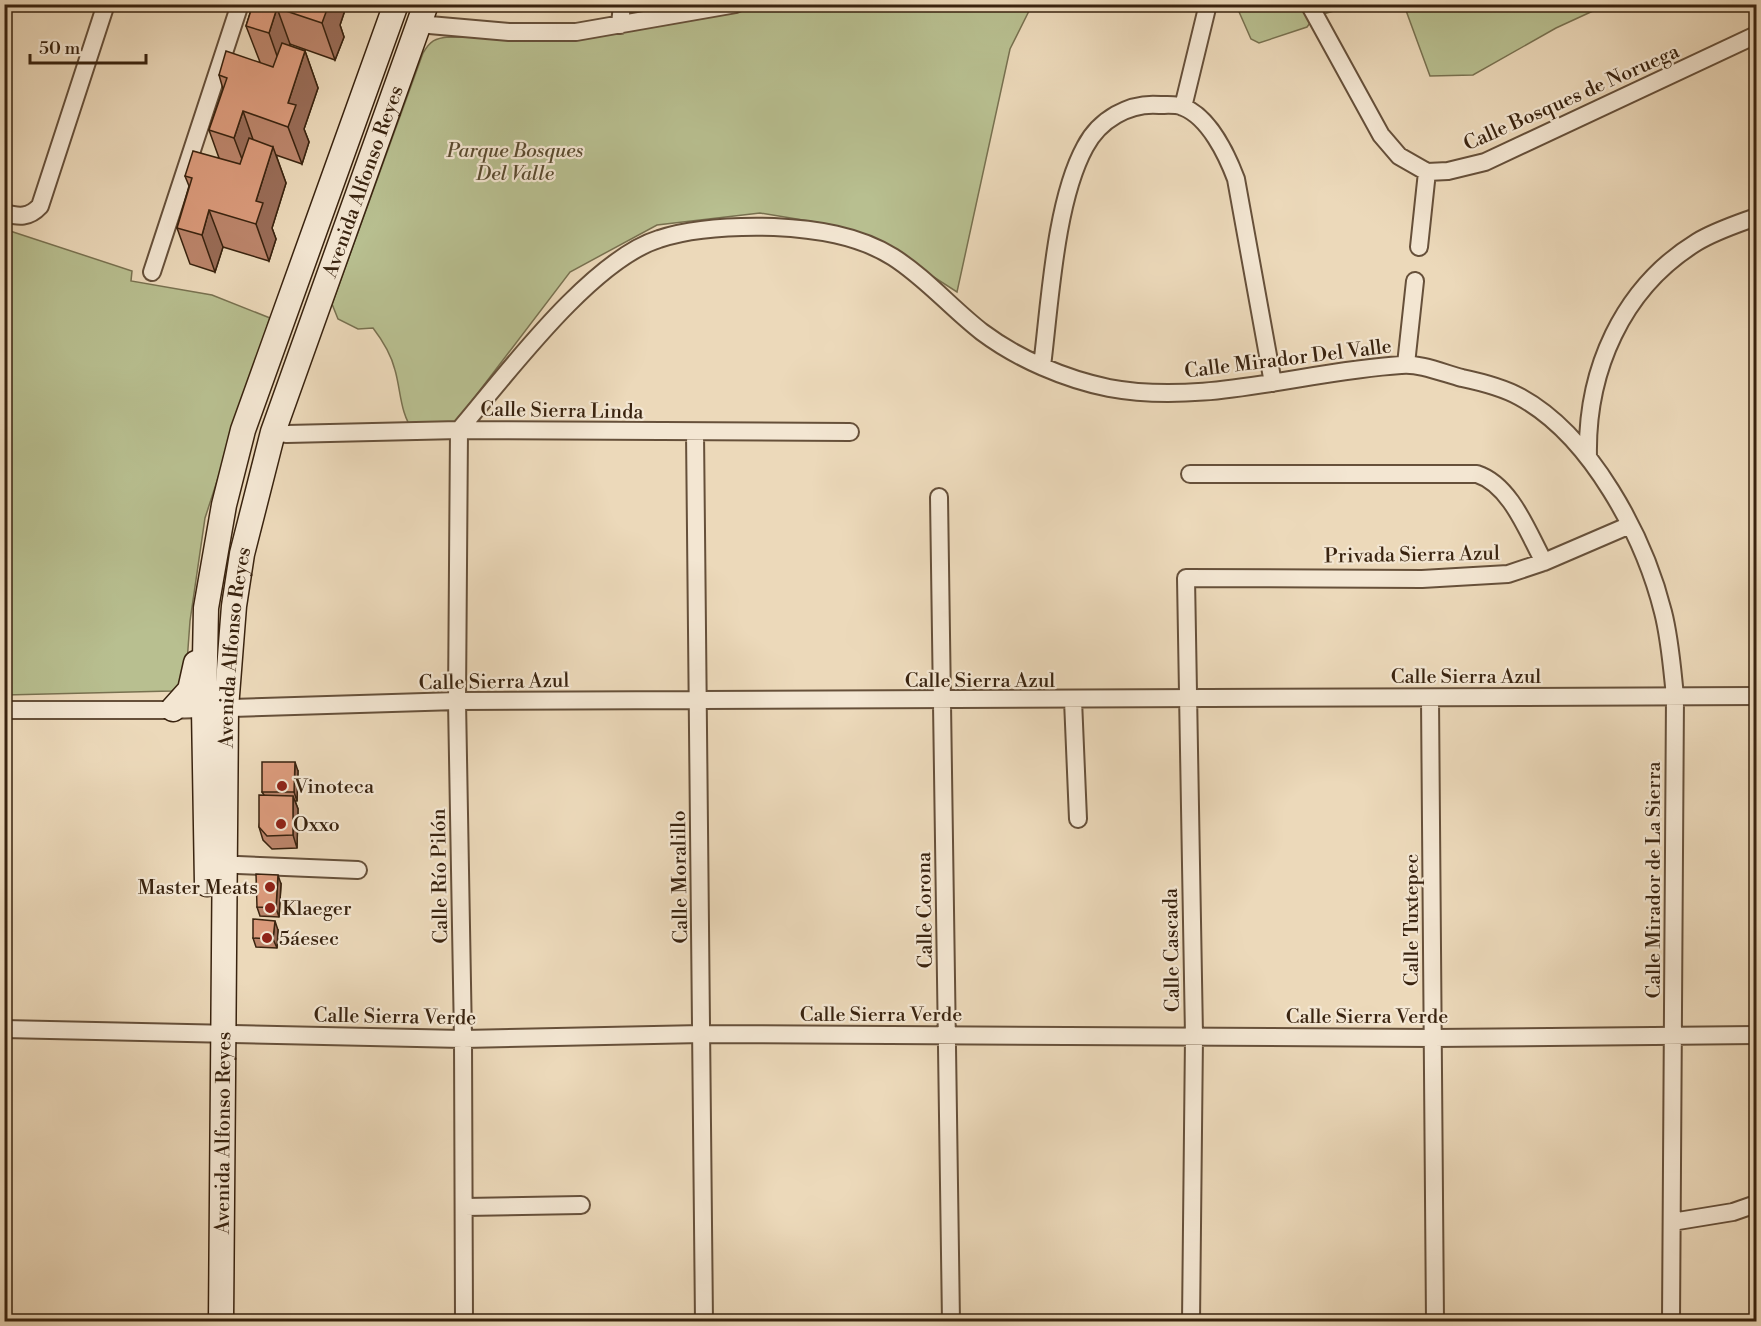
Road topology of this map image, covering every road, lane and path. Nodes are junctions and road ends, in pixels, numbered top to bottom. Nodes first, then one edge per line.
1 (106, 4) edge
2 (240, 4) edge
3 (396, 4) edge
4 (622, 4) edge
5 (736, 4) edge
6 (1208, 4) edge
7 (1309, 4) edge
8 (422, 14) edge
9 (620, 25) junction
10 (1756, 35) edge
11 (1183, 107) junction
12 (1427, 172) junction
13 (4, 213) edge
14 (1756, 217) edge
15 (1419, 247) dead end
16 (152, 272) dead end
17 (1415, 281) dead end
18 (1406, 364) junction
19 (1042, 366) junction
20 (1273, 383) junction
21 (459, 430) junction
22 (273, 432) junction
23 (696, 432) junction
24 (850, 432) dead end
25 (1587, 458) junction
26 (1190, 474) dead end
27 (939, 497) dead end
28 (1630, 525) junction
29 (1544, 562) junction
30 (1186, 578) joint
31 (206, 608) junction
32 (1675, 696) junction
33 (1756, 696) edge
34 (1430, 698) junction
35 (1072, 700) junction
36 (1190, 700) junction
37 (457, 701) junction
38 (698, 701) junction
39 (941, 701) junction
40 (173, 709) junction
41 (215, 709) junction
42 (4, 710) edge
43 (1078, 819) dead end
44 (216, 865) junction
45 (358, 870) dead end
46 (4, 1029) edge
47 (215, 1034) junction
48 (702, 1034) junction
49 (948, 1035) junction
50 (1674, 1035) junction
51 (1756, 1035) edge
52 (1194, 1036) junction
53 (1433, 1038) junction
54 (463, 1039) junction
55 (1756, 1204) edge
56 (581, 1206) dead end
57 (465, 1207) junction
58 (1672, 1222) junction
59 (205, 1322) edge
60 (221, 1322) edge
61 (464, 1322) edge
62 (704, 1322) edge
63 (951, 1322) edge
64 (1191, 1322) edge
65 (1435, 1322) edge
66 (1671, 1322) edge

1 - 13 street
2 - 16 street
3 - 31 main road, Avenida Alfonso Reyes
4 - 9 street
5 - 9 street
6 - 11 street
7 - 12 street
8 - 9 street
8 - 22 main road, Avenida Alfonso Reyes
10 - 12 street, Calle Bosques de Noruega
11 - 19 street
11 - 20 street
12 - 15 street
14 - 25 street
17 - 18 street
18 - 20 street, Calle Mirador Del Valle
18 - 25 street, Calle Mirador Del Valle
19 - 20 street, Calle Mirador Del Valle
19 - 21 street
21 - 22 street, Calle Sierra Linda
21 - 23 street, Calle Sierra Linda
21 - 37 street, Calle Río Pilón
22 - 41 main road, Avenida Alfonso Reyes
23 - 24 street, Calle Sierra Linda
23 - 38 street, Calle Moralillo
25 - 28 street, Calle Mirador de La Sierra
26 - 29 street
27 - 39 street, Calle Corona
28 - 29 street, Privada Sierra Azul
28 - 32 street, Calle Mirador de La Sierra
29 - 30 street, Privada Sierra Azul
30 - 36 street, Calle Cascada
31 - 40 main road
31 - 41 main road, Avenida Alfonso Reyes
32 - 33 street, Calle Sierra Azul
32 - 34 street, Calle Sierra Azul
32 - 50 street, Calle Mirador de La Sierra
34 - 36 street, Calle Sierra Azul
34 - 53 street, Calle Tuxtepec
35 - 36 street, Calle Sierra Azul
35 - 39 street, Calle Sierra Azul
35 - 43 street
36 - 52 street, Calle Cascada
37 - 38 street, Calle Sierra Azul
37 - 41 street, Calle Sierra Azul
37 - 54 street, Calle Río Pilón
38 - 39 street, Calle Sierra Azul
38 - 48 street, Calle Moralillo
39 - 49 street, Calle Corona
40 - 41 street, Calle Sierra Azul
40 - 42 street, Calle Sierra Azul
41 - 44 main road, Avenida Alfonso Reyes
44 - 45 street
44 - 47 main road, Avenida Alfonso Reyes
46 - 47 street, Calle Sierra Verde
47 - 54 street, Calle Sierra Verde
47 - 59 main road, Avenida Alfonso Reyes
47 - 60 main road, Avenida Alfonso Reyes
48 - 49 street, Calle Sierra Verde
48 - 54 street, Calle Sierra Verde
48 - 62 street, Calle Moralillo
49 - 52 street, Calle Sierra Verde
49 - 63 street, Calle Corona
50 - 51 street, Calle Sierra Verde
50 - 53 street, Calle Sierra Verde
50 - 58 street, Calle Mirador de La Sierra
52 - 53 street, Calle Sierra Verde
52 - 64 street, Calle Cascada
53 - 65 street, Calle Tuxtepec
54 - 57 street, Calle Río Pilón
55 - 58 street
56 - 57 street
57 - 61 street, Calle Río Pilón
58 - 66 street, Calle Mirador de La Sierra

